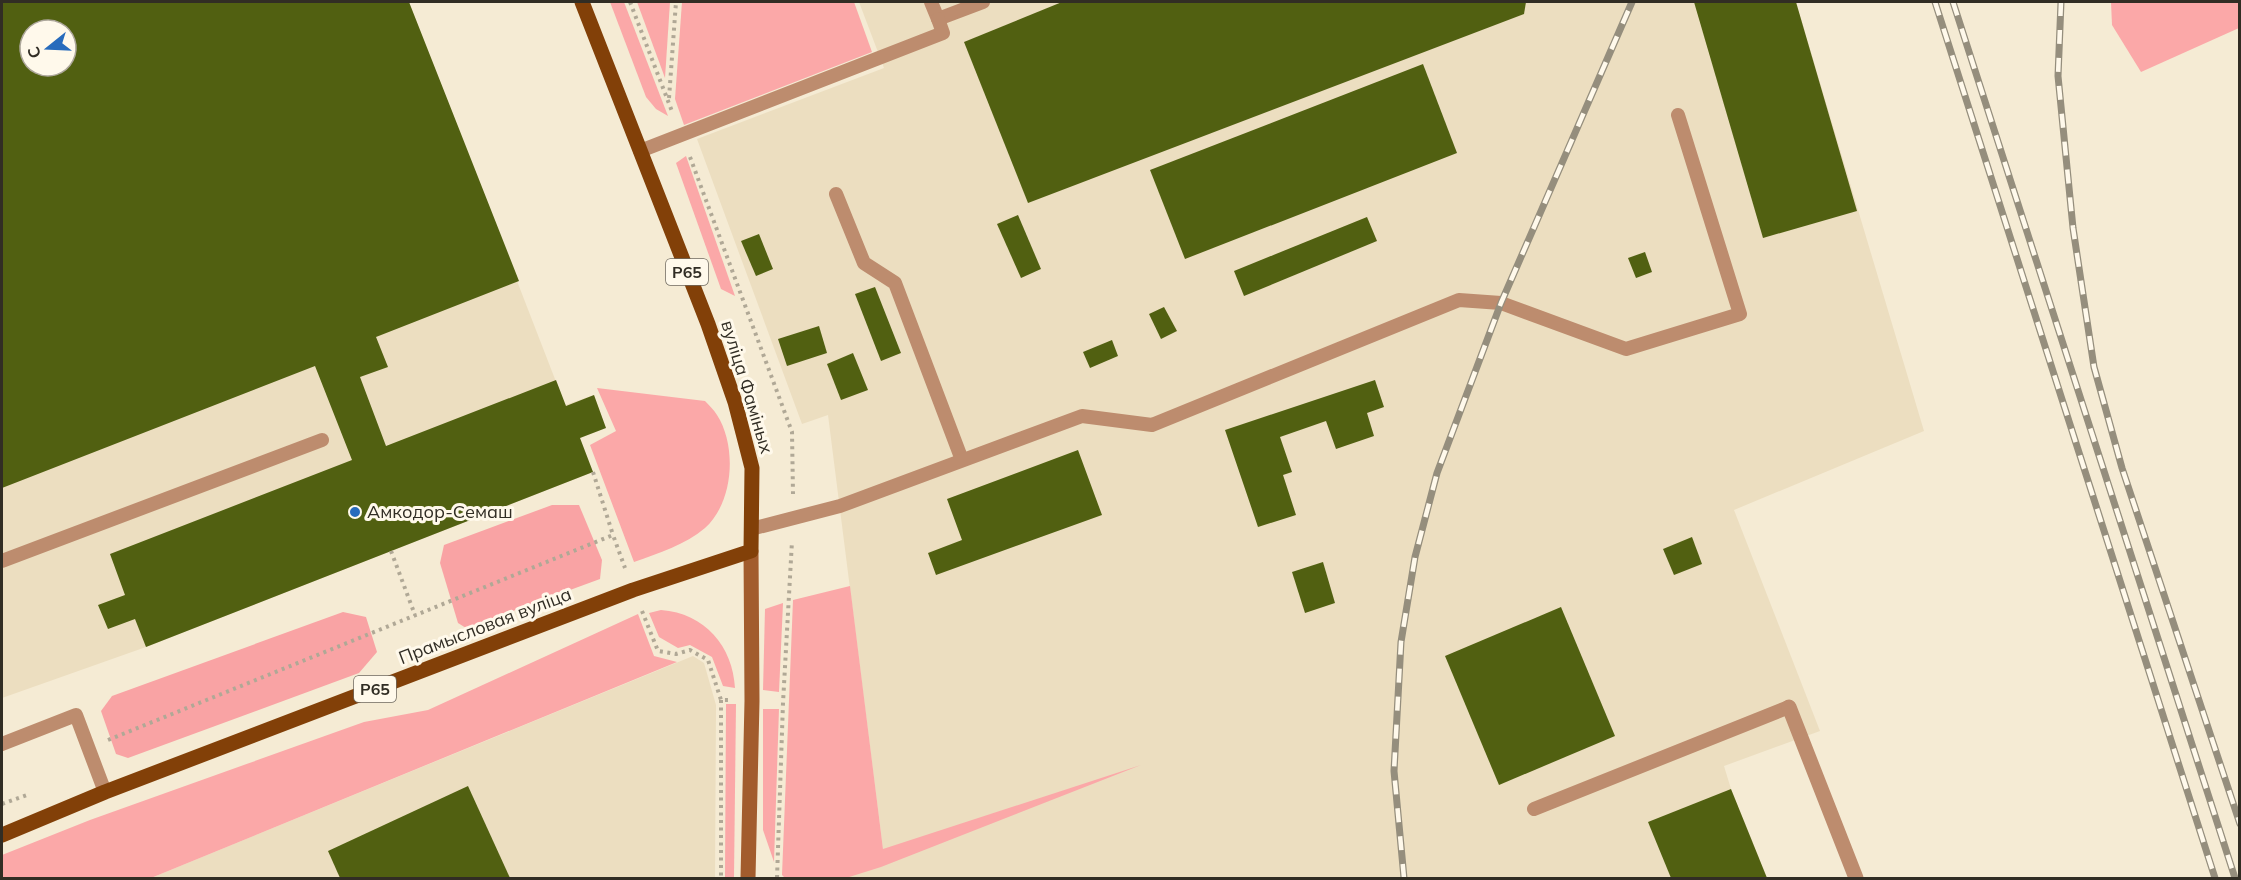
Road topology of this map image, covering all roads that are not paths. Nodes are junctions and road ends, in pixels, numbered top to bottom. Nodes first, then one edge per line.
1 (582, 2) edge
2 (932, 2) edge
3 (983, 2) edge
4 (938, 19) junction
5 (1678, 115) dead end
6 (640, 151) junction
7 (836, 194) dead end
8 (322, 440) dead end
9 (962, 460) junction
10 (751, 530) junction
11 (751, 551) junction
12 (2, 561) edge
13 (1789, 706) joint
14 (2, 744) edge
15 (105, 792) junction
16 (1534, 809) dead end
17 (2, 834) edge
18 (748, 879) edge
19 (1856, 879) edge

1 - 6 main road, вуліца Фаміных / Р65
2 - 4 lane
3 - 4 lane
4 - 6 lane
5 - 9 lane
6 - 10 main road, вуліца Фаміных / Р65
7 - 9 lane
8 - 12 lane
9 - 10 lane
10 - 11 main road, вуліца Фаміных / Р65
11 - 15 main road, Прамысловая вуліца / Р65
11 - 18 main road, вуліца Фаміных
13 - 16 lane
13 - 19 street
14 - 15 lane
15 - 17 main road, Прамысловая вуліца / Р65

